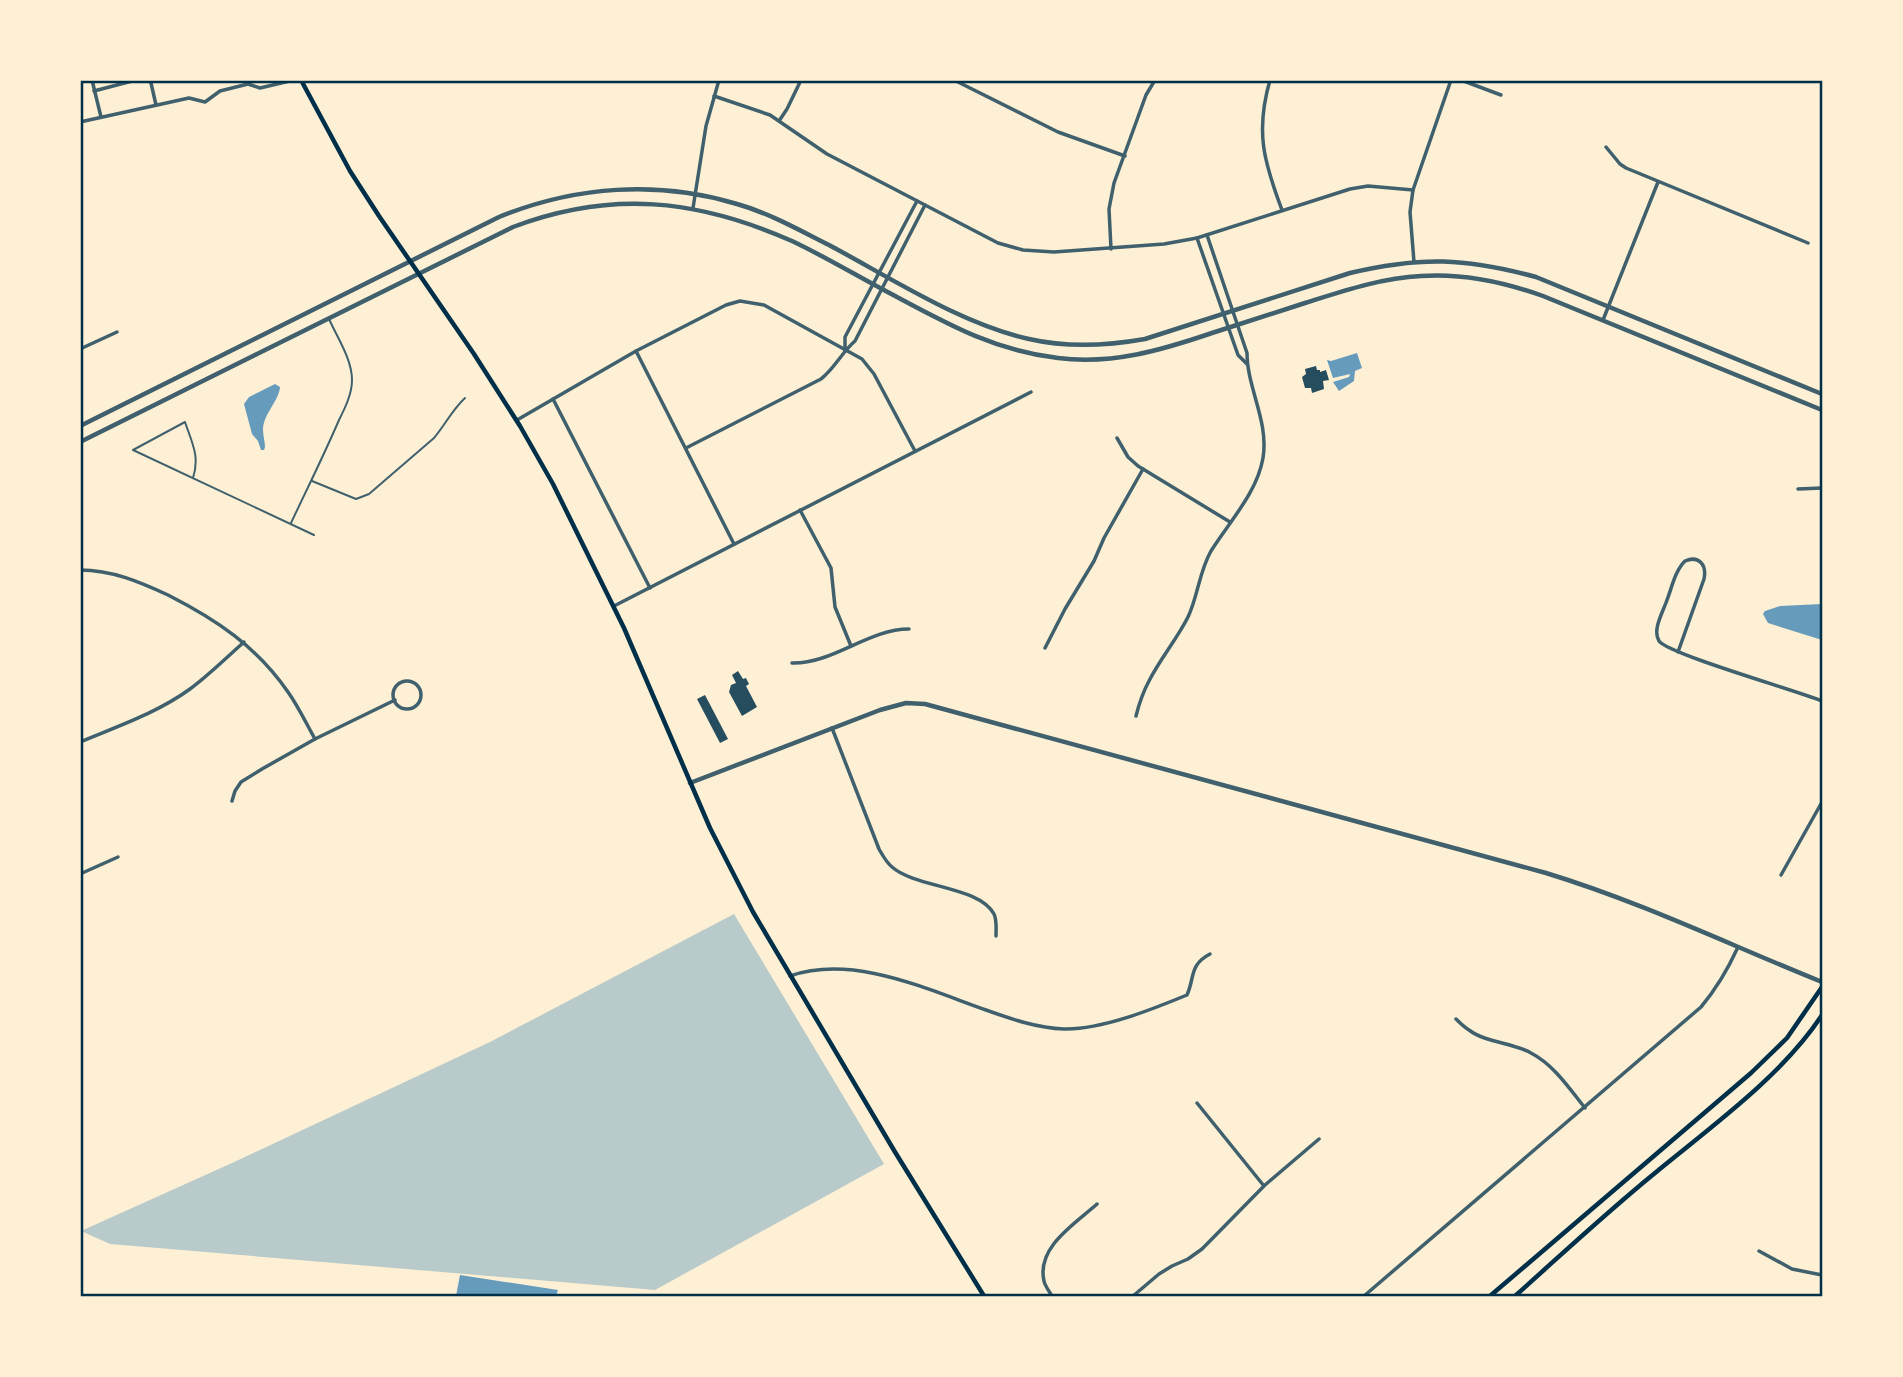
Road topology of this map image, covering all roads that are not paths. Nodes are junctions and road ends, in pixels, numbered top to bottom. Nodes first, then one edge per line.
1 (92, 80) edge
2 (136, 80) edge
3 (148, 80) edge
4 (294, 80) edge
5 (301, 80) edge
6 (719, 80) edge
7 (801, 80) edge
8 (954, 80) edge
9 (1155, 80) edge
10 (1270, 80) edge
11 (1451, 80) edge
12 (1461, 80) edge
13 (249, 82) edge
14 (94, 91) junction
15 (1501, 95) dead end
16 (714, 96) junction
17 (156, 105) junction
18 (101, 117) junction
19 (779, 121) junction
20 (80, 122) edge
21 (1606, 147) dead end
22 (1125, 156) junction
23 (1658, 182) junction
24 (1413, 190) junction
25 (695, 194) junction
26 (917, 201) junction
27 (925, 205) junction
28 (693, 208) junction
29 (1282, 210) junction
30 (1207, 235) junction
31 (1197, 238) junction
32 (1808, 243) dead end
33 (1111, 248) junction
34 (411, 261) junction
35 (1414, 262) junction
36 (419, 273) junction
37 (880, 273) junction
38 (887, 277) junction
39 (873, 285) junction
40 (881, 289) junction
41 (1608, 306) junction
42 (1233, 311) junction
43 (1223, 315) junction
44 (329, 318) junction
45 (1603, 320) junction
46 (1237, 325) junction
47 (1227, 328) junction
48 (117, 332) dead end
49 (80, 349) edge
50 (845, 349) junction
51 (636, 351) junction
52 (1247, 364) junction
53 (1031, 392) dead end
54 (1822, 394) edge
55 (465, 398) dead end
56 (553, 398) junction
57 (1822, 410) edge
58 (517, 420) junction
59 (80, 426) edge
60 (1117, 438) dead end
61 (80, 442) edge
62 (686, 448) junction
63 (915, 451) junction
64 (1143, 469) junction
65 (193, 478) junction
66 (311, 480) junction
67 (1822, 488) edge
68 (1798, 489) dead end
69 (800, 510) junction
70 (1230, 522) junction
71 (290, 523) junction
72 (314, 535) dead end
73 (734, 544) junction
74 (80, 570) edge
75 (650, 588) junction
76 (614, 606) junction
77 (909, 629) dead end
78 (244, 642) junction
79 (851, 646) junction
80 (1045, 648) dead end
81 (1678, 652) junction
82 (792, 663) dead end
83 (395, 700) junction
84 (1822, 701) edge
85 (1136, 716) dead end
86 (832, 728) junction
87 (315, 739) junction
88 (80, 742) edge
89 (690, 783) junction
90 (232, 801) dead end
91 (1822, 802) edge
92 (118, 857) dead end
93 (80, 874) edge
94 (1781, 875) dead end
95 (996, 936) dead end
96 (1738, 947) junction
97 (1210, 954) dead end
98 (790, 976) junction
99 (1822, 985) edge
100 (1822, 1015) edge
101 (1457, 1019) dead end
102 (1197, 1103) dead end
103 (1585, 1108) junction
104 (1319, 1139) dead end
105 (1264, 1186) junction
106 (1097, 1203) dead end
107 (1759, 1251) dead end
108 (1822, 1275) edge
109 (1368, 1295) edge
110 (1051, 1296) edge
111 (985, 1297) edge
112 (1133, 1297) edge
113 (1490, 1297) edge
114 (1515, 1297) edge

1 - 14 street
2 - 14 street
3 - 17 street
4 - 13 street
5 - 34 main road
6 - 16 street
7 - 19 street
8 - 22 street
9 - 22 street
10 - 29 street
11 - 24 street
12 - 15 street
13 - 17 street
14 - 18 street
16 - 19 street
16 - 25 street
17 - 18 street
18 - 20 street
19 - 26 street
21 - 23 street
22 - 33 street
23 - 32 street
23 - 41 street
24 - 29 street
24 - 35 street
25 - 28 street
25 - 34 street
25 - 37 street
26 - 27 street
26 - 37 street
27 - 33 street
27 - 38 street
28 - 36 street
28 - 39 street
29 - 30 street
30 - 31 street
30 - 42 street
31 - 33 street
31 - 43 street
34 - 36 main road
34 - 59 street
35 - 41 street
35 - 42 street
36 - 44 street
36 - 58 main road
37 - 38 street
37 - 39 street
38 - 40 street
38 - 43 street
39 - 40 street
39 - 50 street
40 - 47 street
40 - 50 street
41 - 45 street
41 - 54 street
42 - 43 street
42 - 46 street
43 - 47 street
44 - 61 street
44 - 66 lane
45 - 46 street
45 - 57 street
46 - 47 street
46 - 52 street
47 - 52 street
48 - 49 street
50 - 51 street
50 - 62 street
50 - 63 street
51 - 56 street
51 - 62 street
52 - 70 street
53 - 63 street
55 - 66 lane
56 - 58 street
56 - 75 street
58 - 76 main road
60 - 64 street
62 - 73 street
63 - 69 street
64 - 70 street
64 - 80 street
65 - 65 lane
65 - 71 lane
66 - 71 lane
67 - 68 street
69 - 73 street
69 - 79 street
70 - 85 street
71 - 72 lane
73 - 75 street
74 - 78 street
75 - 76 street
76 - 89 main road
77 - 79 street
78 - 87 street
78 - 88 street
79 - 82 street
81 - 81 street
81 - 84 street
83 - 83 street
83 - 87 street
86 - 89 street
86 - 95 street
86 - 96 street
87 - 90 street
89 - 98 main road
91 - 94 street
92 - 93 street
96 - 99 street
96 - 103 street
97 - 98 street
98 - 111 main road
99 - 113 main road
100 - 114 main road
101 - 103 street
102 - 105 street
103 - 109 street
104 - 105 street
105 - 112 street
106 - 110 street
107 - 108 street

